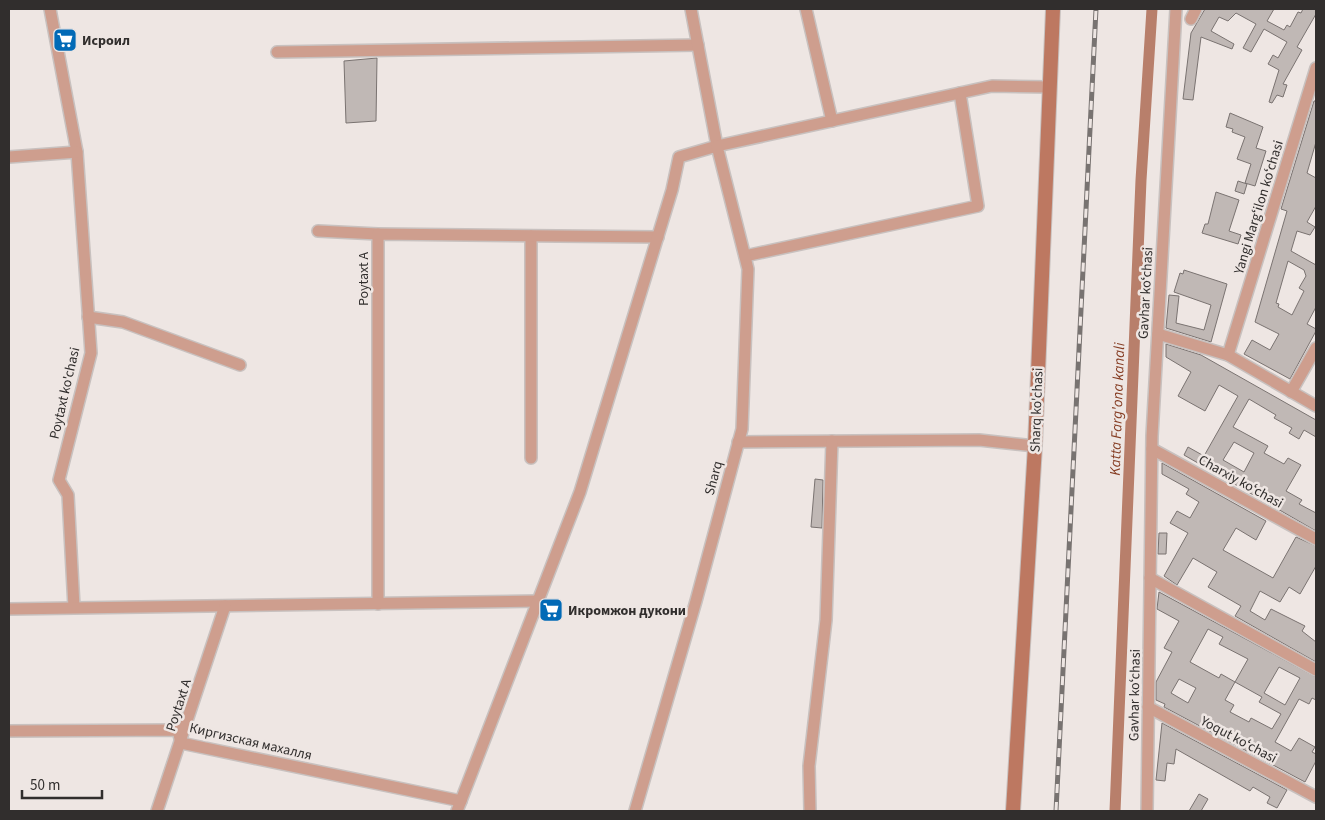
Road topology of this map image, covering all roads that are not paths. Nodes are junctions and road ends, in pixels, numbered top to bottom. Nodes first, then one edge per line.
1 (50, 9) edge
2 (692, 9) edge
3 (806, 9) edge
4 (1052, 9) edge
5 (1176, 9) edge
6 (698, 45) junction
7 (277, 52) dead end
8 (1316, 68) edge
9 (1049, 87) junction
10 (960, 93) junction
11 (832, 121) junction
12 (717, 146) junction
13 (77, 152) junction
14 (9, 157) edge
15 (318, 231) dead end
16 (378, 234) junction
17 (531, 236) junction
18 (658, 237) junction
19 (745, 256) junction
20 (88, 317) junction
21 (1158, 334) junction
22 (1316, 348) edge
23 (1228, 355) junction
24 (240, 365) dead end
25 (1292, 392) junction
26 (1316, 406) edge
27 (832, 441) junction
28 (738, 442) junction
29 (1035, 446) junction
30 (1152, 449) junction
31 (531, 458) dead end
32 (1316, 539) edge
33 (1150, 578) junction
34 (538, 602) junction
35 (378, 604) junction
36 (225, 606) junction
37 (74, 608) junction
38 (9, 609) edge
39 (1316, 670) edge
40 (1148, 707) junction
41 (9, 731) edge
42 (181, 743) junction
43 (1316, 797) edge
44 (459, 806) edge
45 (157, 811) edge
46 (636, 811) edge
47 (810, 811) edge
48 (1013, 811) edge
49 (1147, 811) edge

1 - 13 street, Poytaxt ko'chasi
2 - 6 street, Sharq
3 - 11 street
4 - 9 main road, Sharq ko'chasi
5 - 21 street, Gavhar koʻchasi
6 - 7 street
6 - 12 street, Sharq
8 - 23 street, Yangi Margʻilon koʻchasi
9 - 10 street
9 - 29 main road, Sharq ko'chasi
10 - 11 street
10 - 19 street
11 - 12 street
12 - 18 street
12 - 19 street, Sharq
13 - 14 street
13 - 20 street, Poytaxt ko'chasi
15 - 16 street
16 - 17 street, Poytaxt A
16 - 35 street, Poytaxt A
17 - 18 street, Poytaxt A
17 - 31 street
18 - 34 street
19 - 28 street, Sharq
20 - 24 street
20 - 37 street, Poytaxt ko'chasi
21 - 23 street
21 - 30 street, Gavhar koʻchasi
22 - 25 street
23 - 25 street
25 - 26 street
27 - 28 street
27 - 29 street
27 - 47 street
28 - 46 street, Sharq
29 - 48 main road, Sharq ko'chasi
30 - 32 street, Charxiy koʻchasi
30 - 33 street, Gavhar koʻchasi
33 - 39 street
33 - 40 street, Gavhar koʻchasi
34 - 35 street
34 - 44 street
35 - 36 street
36 - 37 street
36 - 42 street, Poytaxt A
37 - 38 street
40 - 43 street, Yoqut koʻchasi
40 - 49 street, Gavhar koʻchasi
41 - 42 street, Киргизская махалля
42 - 44 street, Киргизская махалля
42 - 45 street, Poytaxt A

